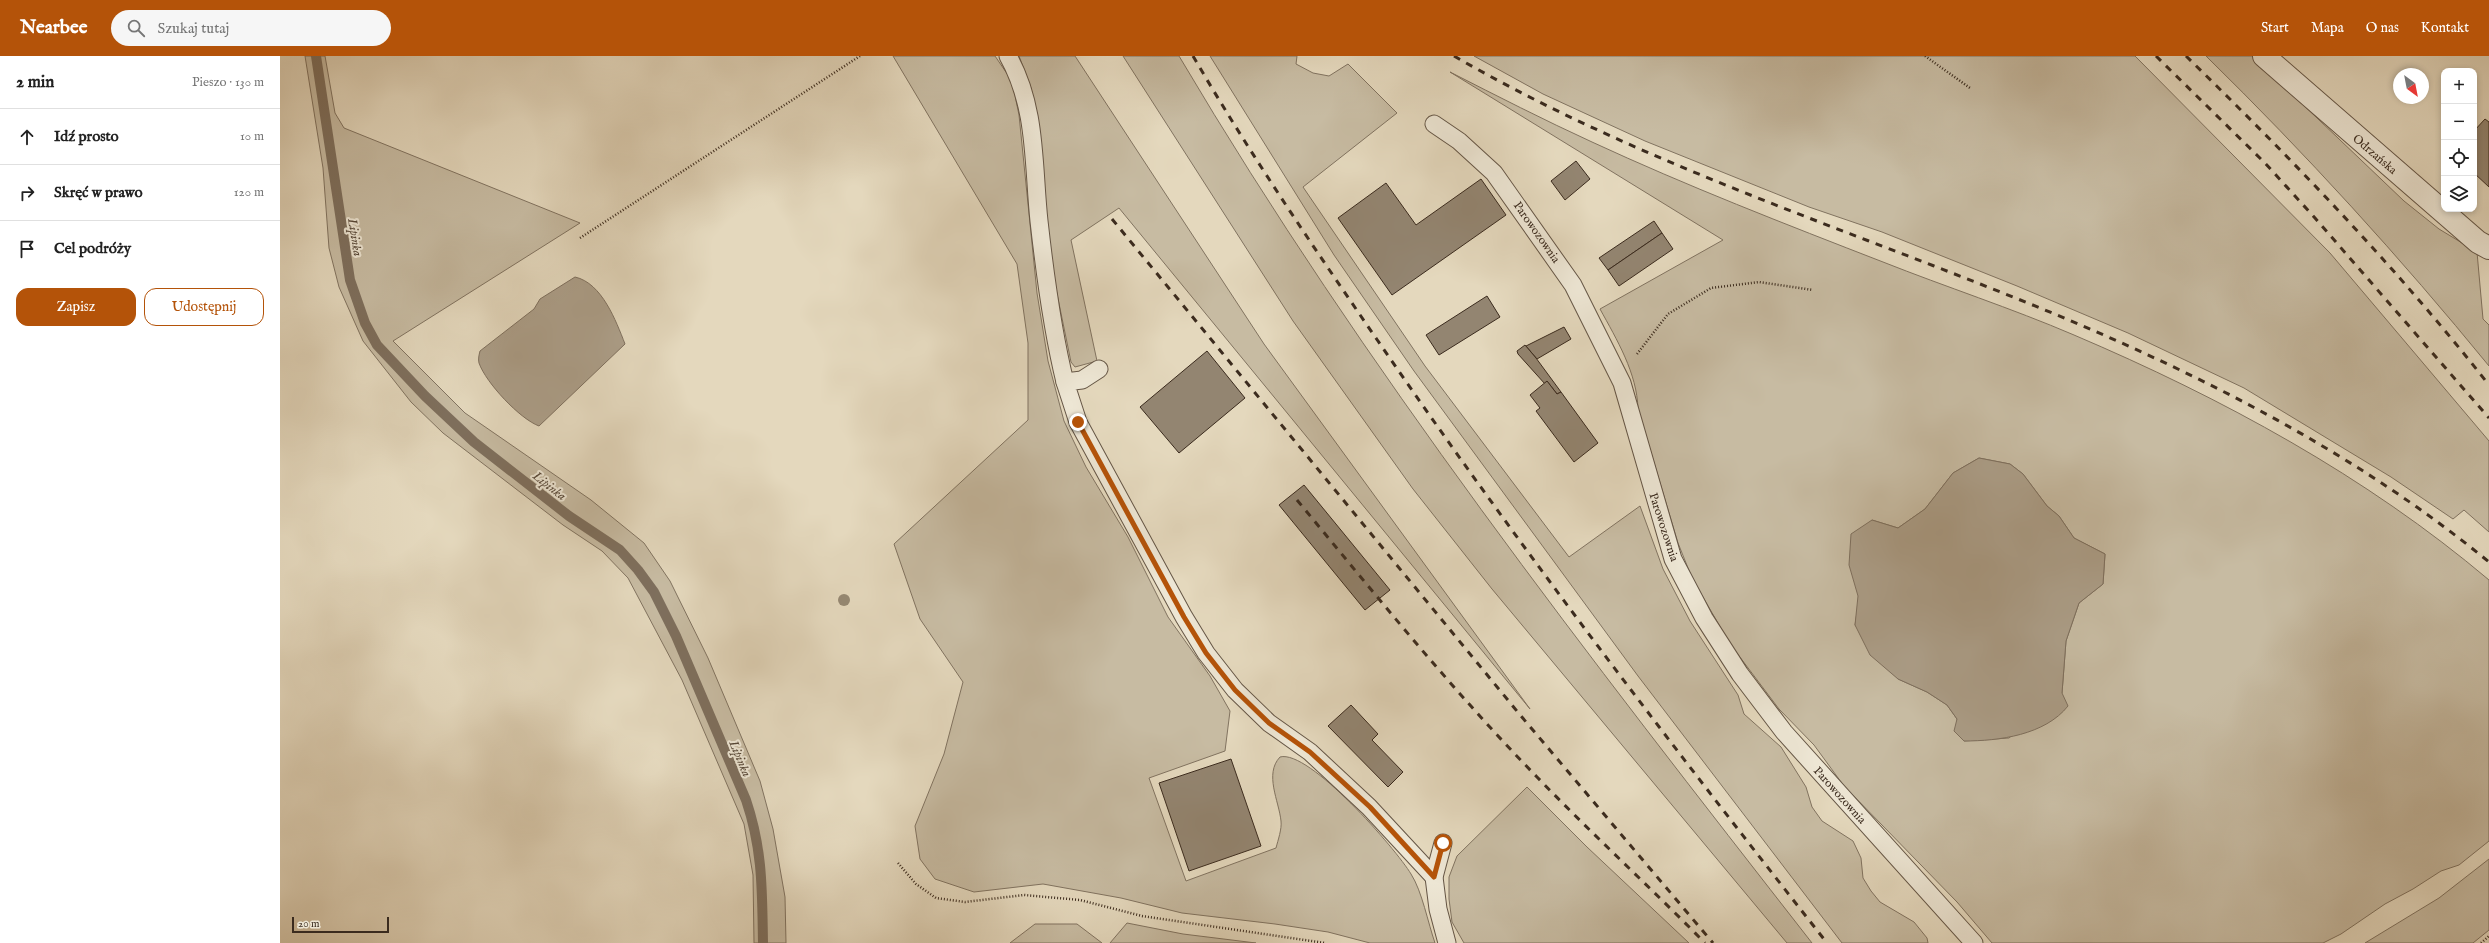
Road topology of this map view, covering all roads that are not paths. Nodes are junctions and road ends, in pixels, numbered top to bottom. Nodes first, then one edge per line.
1 (1008, 56) edge
2 (2264, 56) edge
3 (1434, 124) dead end
4 (2489, 248) edge
5 (1099, 369) dead end
6 (1065, 382) junction
7 (1443, 843) dead end
8 (1434, 877) junction
9 (1447, 943) edge
10 (1974, 943) edge

1 - 6 lane
2 - 4 street, Odrzańska
3 - 10 lane, Parowozownia
5 - 6 lane
6 - 8 lane
7 - 8 lane
8 - 9 lane

